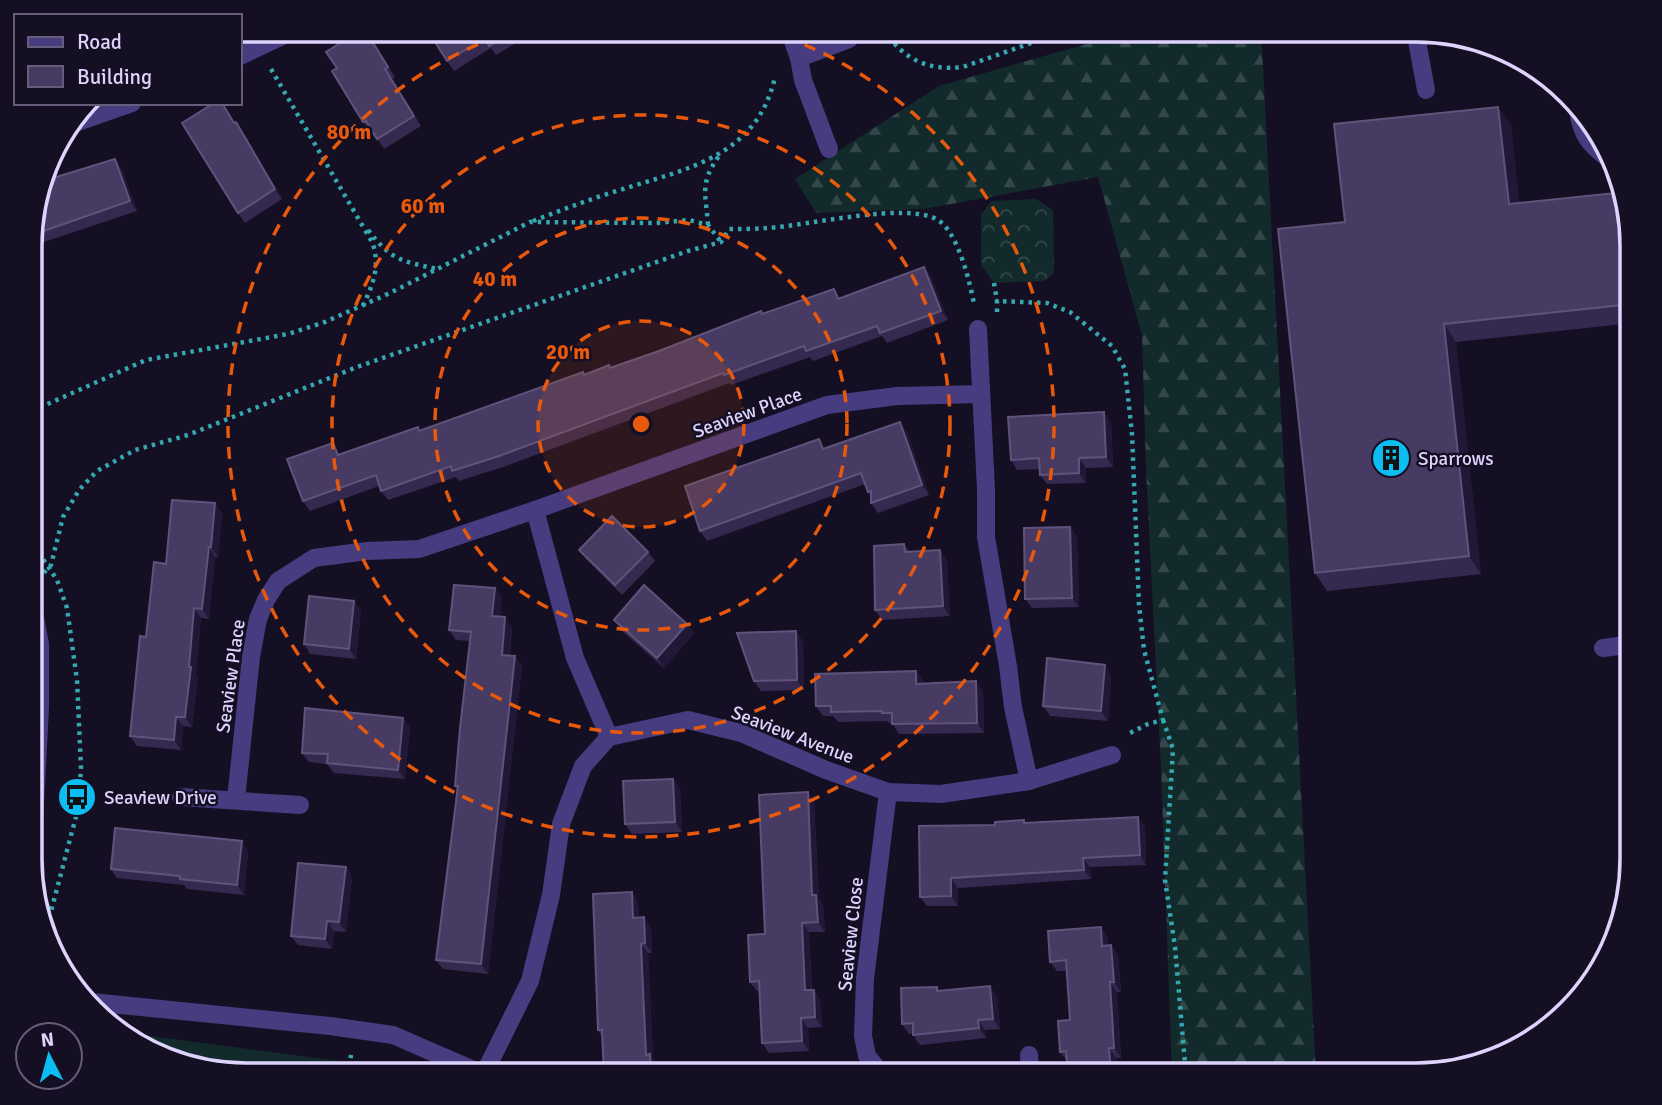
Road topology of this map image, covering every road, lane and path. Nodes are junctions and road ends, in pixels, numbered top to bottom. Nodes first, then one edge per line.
1 (265, 42) edge
2 (793, 42) edge
3 (839, 42) edge
4 (892, 42) edge
5 (1034, 42) edge
6 (1417, 42) edge
7 (242, 55) edge
8 (799, 58) junction
9 (268, 65) dead end
10 (1426, 90) dead end
11 (126, 105) edge
12 (88, 118) edge
13 (1580, 125) edge
14 (829, 149) dead end
15 (1595, 149) edge
16 (722, 153) junction
17 (362, 221) junction
18 (530, 222) junction
19 (708, 225) junction
20 (721, 242) junction
21 (438, 269) junction
22 (994, 282) dead end
23 (997, 301) junction
24 (363, 306) junction
25 (978, 329) junction
26 (981, 394) junction
27 (42, 407) edge
28 (535, 510) junction
29 (42, 575) edge
30 (1620, 646) edge
31 (1603, 648) dead end
32 (1164, 720) junction
33 (608, 737) junction
34 (1112, 755) joint
35 (1030, 781) junction
36 (888, 792) junction
37 (181, 797) dead end
38 (236, 799) junction
39 (300, 805) dead end
40 (103, 1003) edge
41 (1029, 1055) dead end
42 (457, 1063) edge
43 (491, 1063) edge
44 (873, 1063) edge
45 (1029, 1063) edge
46 (1185, 1063) edge

1 - 7 street
2 - 8 street
3 - 8 street
4 - 5 path
6 - 10 street
8 - 14 street
8 - 16 path
9 - 17 path
11 - 12 street
13 - 15 street
16 - 18 path
16 - 19 path
17 - 21 path
17 - 24 path
18 - 19 path
18 - 21 path
19 - 20 path
20 - 25 path
20 - 29 path
21 - 24 path
22 - 23 path
23 - 25 path
23 - 32 path
24 - 27 path
25 - 26 street
26 - 28 street, Seaview Place
26 - 35 street
28 - 33 street
28 - 38 street, Seaview Place
30 - 31 street
32 - 34 path
32 - 46 path
33 - 36 street, Seaview Avenue
33 - 43 street
34 - 35 street, Seaview Avenue
35 - 36 street, Seaview Avenue
36 - 44 street, Seaview Close
37 - 38 street
38 - 39 street
40 - 42 street
41 - 45 street

